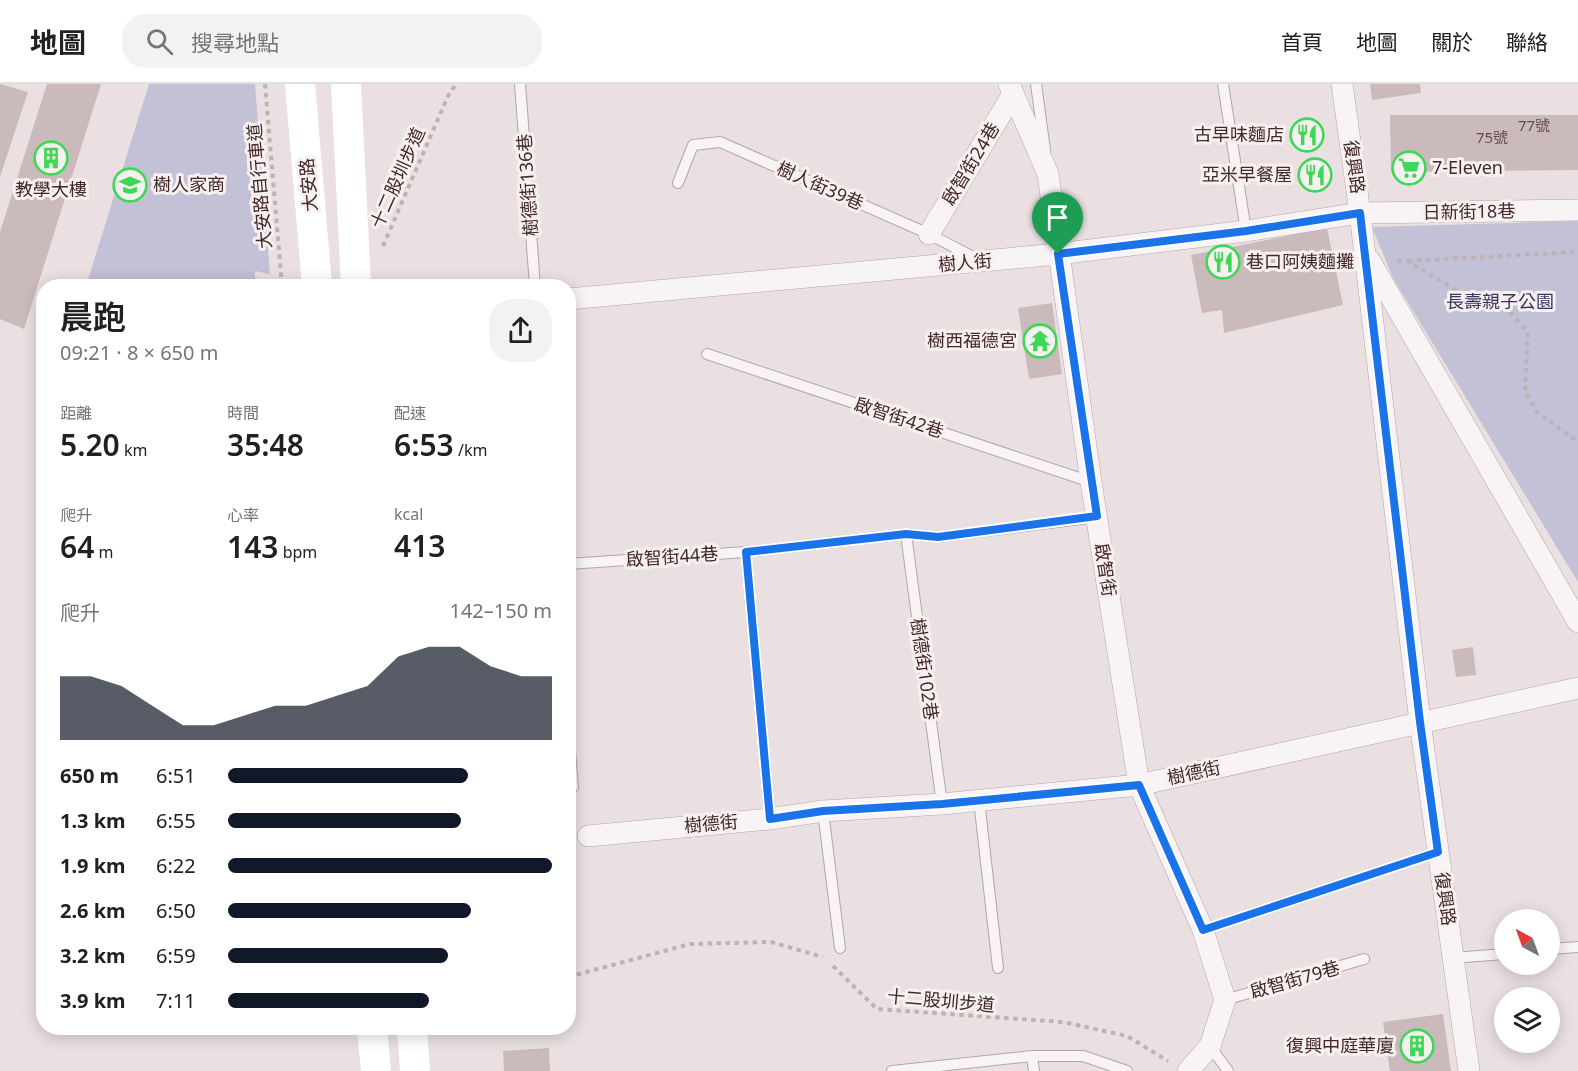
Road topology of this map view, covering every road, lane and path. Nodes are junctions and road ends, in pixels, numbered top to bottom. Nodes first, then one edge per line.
1 (265, 84) edge
2 (300, 84) edge
3 (346, 84) edge
4 (456, 84) edge
5 (520, 84) edge
6 (1036, 84) edge
7 (1223, 84) edge
8 (1342, 84) edge
9 (1011, 89) edge
10 (1048, 174) junction
11 (678, 183) dead end
12 (1578, 210) edge
13 (1360, 213) junction
14 (1246, 231) junction
15 (929, 234) junction
16 (1578, 252) edge
17 (380, 254) dead end
18 (1058, 254) junction
19 (1369, 259) junction
20 (981, 261) junction
21 (1407, 261) junction
22 (281, 279) edge
23 (316, 279) edge
24 (356, 279) edge
25 (534, 279) edge
26 (576, 298) edge
27 (708, 354) dead end
28 (1578, 442) edge
29 (1091, 482) junction
30 (1097, 516) junction
31 (906, 534) junction
32 (746, 552) junction
33 (576, 563) edge
34 (1578, 622) edge
35 (1578, 688) edge
36 (1420, 722) junction
37 (1139, 785) junction
38 (979, 800) junction
39 (942, 804) junction
40 (823, 811) junction
41 (770, 819) junction
42 (588, 836) dead end
43 (1438, 852) junction
44 (1203, 930) junction
45 (1578, 947) edge
46 (840, 948) dead end
47 (1560, 949) edge
48 (1494, 955) edge
49 (1453, 958) junction
50 (1364, 959) dead end
51 (998, 968) dead end
52 (576, 975) edge
53 (1225, 1000) junction
54 (373, 1035) edge
55 (412, 1035) edge
56 (1210, 1046) junction
57 (1032, 1056) junction
58 (1181, 1068) edge
59 (376, 1071) edge
60 (415, 1071) edge
61 (892, 1071) edge
62 (1034, 1071) edge
63 (1127, 1071) edge
64 (1228, 1071) edge
65 (1469, 1071) edge

1 - 22 path, 大安路自行車道
2 - 23 street, 大安路
3 - 24 street
4 - 17 path, 十二股圳步道
5 - 25 lane, 樹德街136巷
6 - 10 lane
7 - 14 lane
8 - 13 street, 復興路
9 - 10 street, 啟智街
9 - 15 street, 啟智街24巷
10 - 18 street, 啟智街
11 - 15 lane, 樹人街39巷
12 - 13 street, 日新街18巷
13 - 14 street, 樹人街
13 - 19 street
13 - 36 street, 復興路
14 - 18 street, 樹人街
15 - 20 lane, 樹人街39巷
16 - 21 path
18 - 20 street, 樹人街
18 - 29 street, 啟智街
19 - 21 path
19 - 34 street
20 - 26 street, 樹人街
21 - 28 path
27 - 29 lane, 啟智街42巷
29 - 30 street, 啟智街
30 - 31 lane, 啟智街44巷
30 - 37 street, 啟智街
31 - 32 lane, 啟智街44巷
31 - 39 lane, 樹德街102巷
32 - 33 lane, 啟智街44巷
32 - 41 lane
35 - 36 street, 樹德街
36 - 37 street, 樹德街
36 - 43 street, 復興路
37 - 38 street, 樹德街
37 - 44 street, 啟智街
38 - 39 street, 樹德街
38 - 51 lane
39 - 40 street, 樹德街
40 - 41 street, 樹德街
40 - 46 lane
41 - 42 street, 樹德街
43 - 44 lane
43 - 49 street, 復興路
44 - 53 street, 啟智街
45 - 47 lane
48 - 49 lane
49 - 65 street, 復興路
50 - 53 lane, 啟智街79巷
52 - 58 path, 十二股圳步道
53 - 56 street
54 - 59 street
55 - 60 street
56 - 58 street
56 - 64 lane
57 - 61 lane
57 - 62 lane
57 - 63 lane

